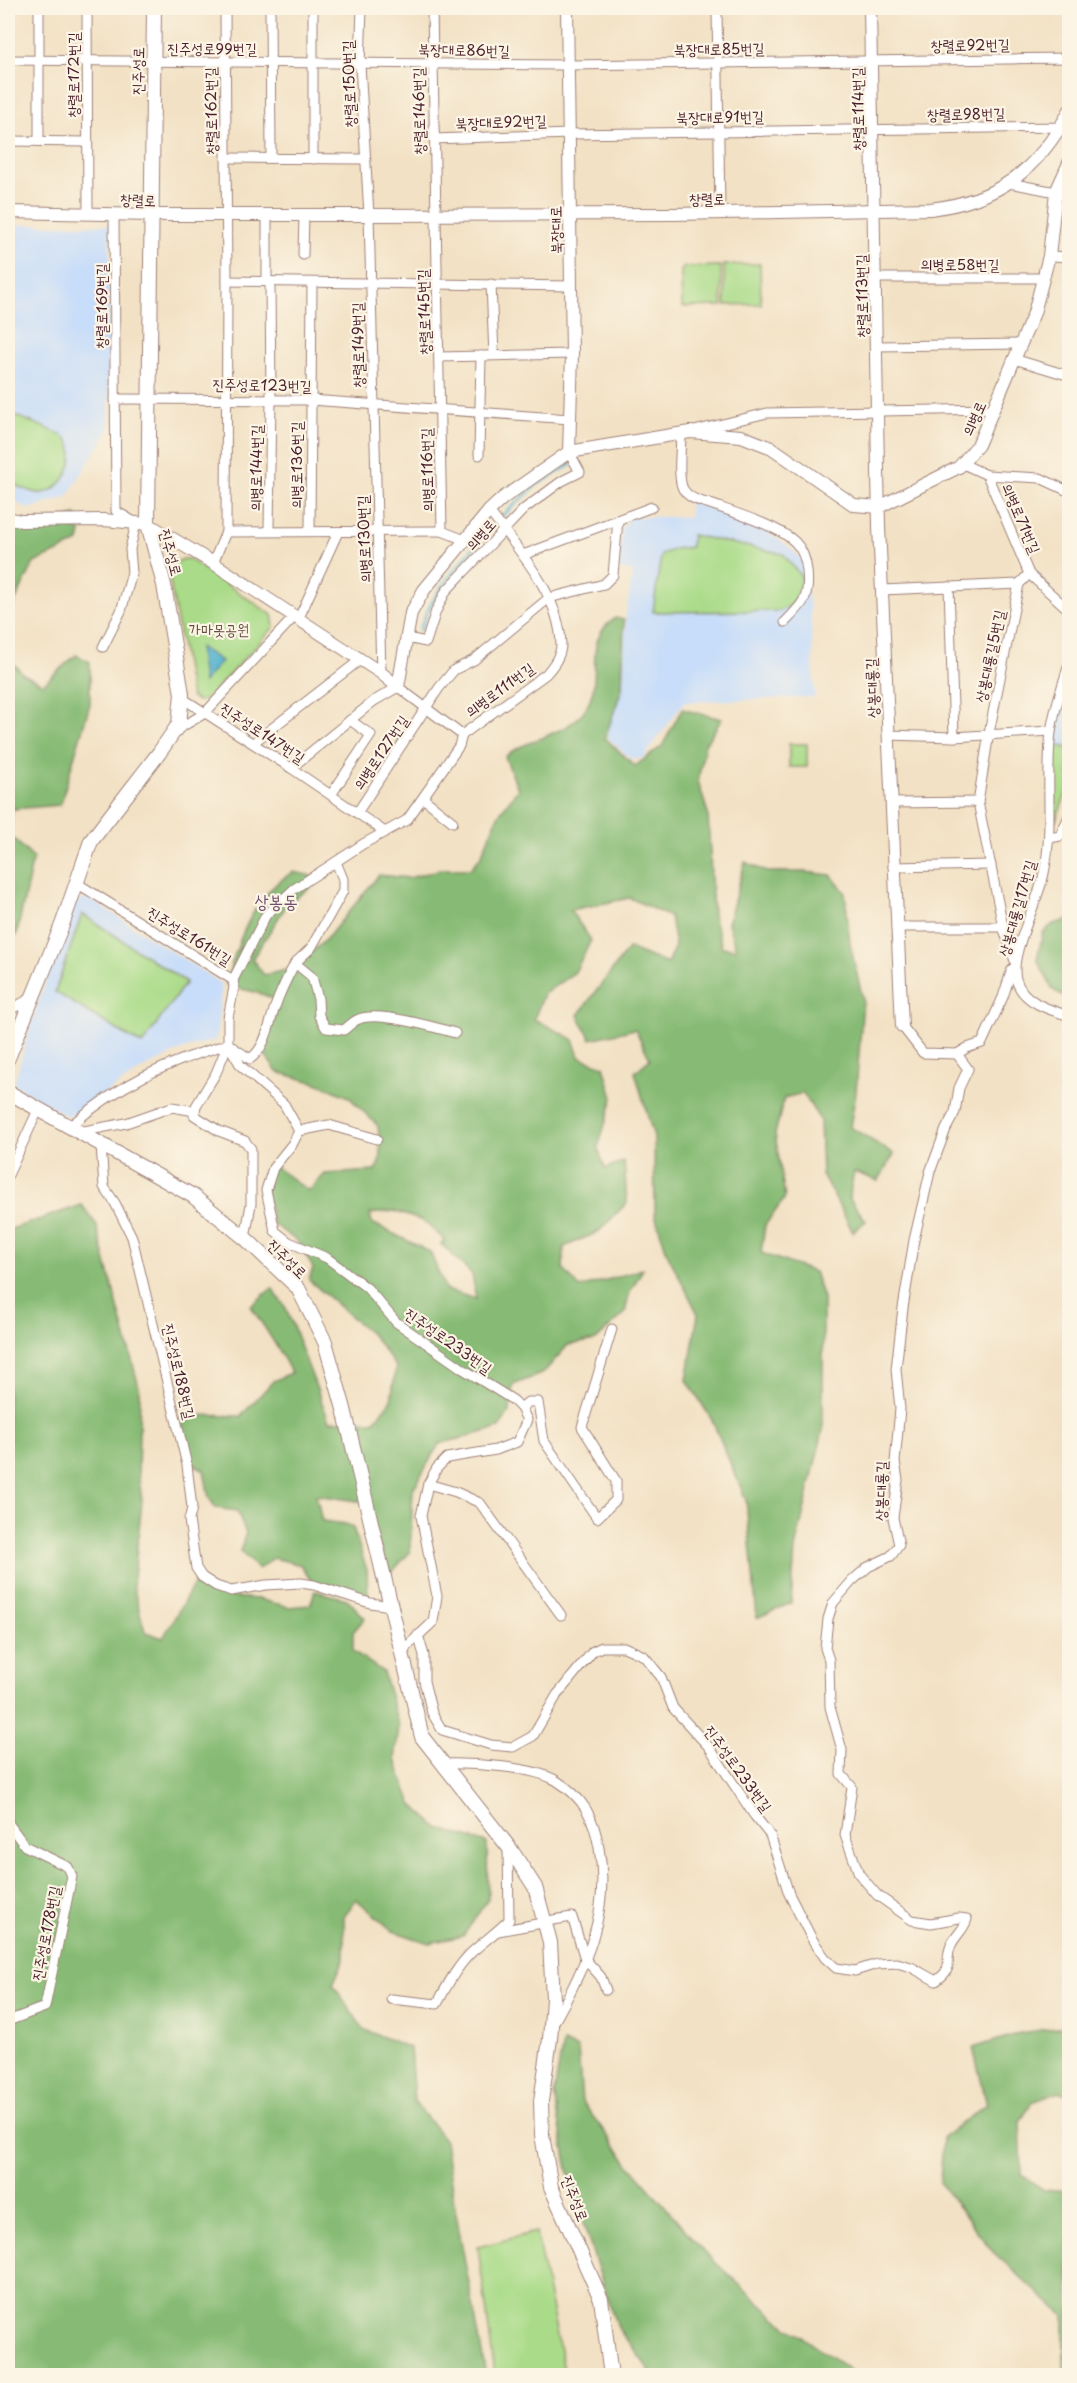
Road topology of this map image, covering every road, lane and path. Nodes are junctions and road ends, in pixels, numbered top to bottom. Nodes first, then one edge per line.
1 (39, 8) edge
2 (87, 8) edge
3 (154, 8) edge
4 (225, 8) edge
5 (270, 8) edge
6 (313, 8) edge
7 (362, 8) edge
8 (432, 8) edge
9 (567, 8) edge
10 (717, 8) edge
11 (870, 8) edge
12 (1070, 58) edge
13 (8, 60) edge
14 (39, 60) junction
15 (871, 60) junction
16 (87, 61) junction
17 (153, 62) junction
18 (224, 63) junction
19 (270, 63) junction
20 (312, 63) junction
21 (360, 64) junction
22 (432, 64) junction
23 (717, 64) junction
24 (567, 65) junction
25 (1070, 110) edge
26 (1065, 125) edge
27 (872, 129) junction
28 (719, 131) junction
29 (569, 134) junction
30 (434, 139) junction
31 (8, 141) edge
32 (39, 141) junction
33 (88, 142) junction
34 (226, 158) junction
35 (271, 158) junction
36 (313, 159) junction
37 (365, 159) junction
38 (1070, 161) edge
39 (1009, 183) junction
40 (1056, 192) junction
41 (1070, 197) edge
42 (874, 211) junction
43 (8, 212) edge
44 (88, 213) junction
45 (114, 213) junction
46 (570, 213) junction
47 (720, 213) junction
48 (226, 214) junction
49 (435, 214) junction
50 (152, 215) junction
51 (267, 215) junction
52 (304, 215) junction
53 (369, 215) junction
54 (303, 255) dead end
55 (1049, 256) junction
56 (1070, 257) edge
57 (875, 278) junction
58 (1044, 278) junction
59 (227, 281) junction
60 (268, 282) junction
61 (312, 283) junction
62 (371, 284) junction
63 (437, 284) junction
64 (492, 284) junction
65 (572, 286) junction
66 (1020, 344) junction
67 (877, 346) junction
68 (572, 354) junction
69 (481, 356) junction
70 (494, 356) junction
71 (439, 357) junction
72 (1014, 359) junction
73 (1070, 376) edge
74 (226, 398) junction
75 (115, 399) junction
76 (149, 399) junction
77 (272, 399) junction
78 (310, 400) junction
79 (374, 405) junction
80 (993, 409) junction
81 (440, 410) junction
82 (480, 412) junction
83 (877, 412) junction
84 (570, 419) junction
85 (686, 433) junction
86 (569, 452) junction
87 (479, 454) dead end
88 (963, 464) junction
89 (987, 475) junction
90 (1070, 492) edge
91 (652, 507) dead end
92 (879, 507) junction
93 (489, 512) junction
94 (8, 518) edge
95 (618, 520) junction
96 (142, 524) junction
97 (269, 530) junction
98 (503, 530) junction
99 (310, 531) junction
100 (442, 531) junction
101 (226, 532) junction
102 (338, 532) junction
103 (378, 532) junction
104 (465, 540) junction
105 (523, 555) junction
106 (213, 563) junction
107 (1029, 573) junction
108 (1019, 584) junction
109 (949, 587) junction
110 (882, 590) junction
111 (549, 597) junction
112 (1070, 611) edge
113 (296, 618) junction
114 (785, 622) dead end
115 (407, 638) junction
116 (103, 647) dead end
117 (360, 660) junction
118 (1070, 661) edge
119 (381, 673) junction
120 (398, 687) junction
121 (182, 694) junction
122 (427, 707) junction
123 (205, 713) junction
124 (350, 720) junction
125 (1051, 731) junction
126 (173, 732) junction
127 (989, 734) junction
128 (462, 735) junction
129 (888, 735) junction
130 (954, 737) junction
131 (253, 744) junction
132 (291, 768) junction
133 (331, 795) junction
134 (423, 798) junction
135 (978, 802) junction
136 (891, 803) junction
137 (357, 813) junction
138 (1070, 814) edge
139 (453, 822) dead end
140 (385, 832) junction
141 (1050, 838) junction
142 (336, 862) junction
143 (990, 865) junction
144 (893, 867) junction
145 (75, 882) junction
146 (896, 927) junction
147 (1003, 927) junction
148 (1015, 961) junction
149 (295, 963) junction
150 (233, 980) junction
151 (33, 997) junction
152 (8, 1011) edge
153 (1070, 1016) edge
154 (902, 1026) joint
155 (455, 1033) dead end
156 (228, 1044) junction
157 (957, 1054) junction
158 (8, 1058) edge
159 (8, 1092) edge
160 (39, 1108) junction
161 (195, 1111) junction
162 (74, 1130) junction
163 (299, 1131) junction
164 (377, 1139) dead end
165 (101, 1145) junction
166 (8, 1175) edge
167 (245, 1238) junction
168 (612, 1329) dead end
169 (521, 1408) junction
170 (428, 1484) junction
171 (391, 1606) junction
172 (561, 1615) dead end
173 (418, 1635) junction
174 (401, 1652) junction
175 (441, 1764) junction
176 (8, 1823) edge
177 (508, 1847) junction
178 (553, 1920) dead end
179 (537, 1924) dead end
180 (498, 1931) junction
181 (585, 1959) junction
182 (929, 1979) joint
183 (606, 1990) dead end
184 (391, 1999) dead end
185 (8, 2021) edge
186 (551, 2027) junction
187 (611, 2376) edge

1 - 14 street
2 - 16 street, 창렬로172번길
3 - 17 main road, 진주성로
4 - 18 street, 창렬로162번길
5 - 19 street
6 - 20 street
7 - 21 street, 창렬로150번길
8 - 22 street, 창렬로146번길
9 - 24 street, 북장대로
10 - 23 street
11 - 15 street, 창렬로114번길
12 - 15 street, 창렬로92번길
13 - 14 street, 진주성로99번길
14 - 16 street, 진주성로99번길
14 - 32 street
15 - 23 street, 북장대로85번길
15 - 27 street, 창렬로114번길
16 - 17 street, 진주성로99번길
16 - 33 street, 창렬로172번길
17 - 18 street, 진주성로99번길
17 - 50 main road, 진주성로
18 - 19 street, 진주성로99번길
18 - 34 street, 창렬로162번길
19 - 20 street, 진주성로99번길
19 - 35 street, 진주성로99번길
20 - 21 street, 진주성로99번길
20 - 36 street
21 - 22 street, 북장대로86번길
21 - 37 street, 창렬로150번길
22 - 24 street, 북장대로86번길
22 - 30 street, 창렬로146번길
23 - 24 street, 북장대로85번길
23 - 28 street
24 - 29 street, 북장대로
25 - 26 street, 창렬로
26 - 27 street, 창렬로98번길
26 - 39 street, 창렬로
27 - 28 street, 북장대로91번길
27 - 42 street, 창렬로114번길
28 - 29 street, 북장대로91번길
28 - 47 street
29 - 30 street, 북장대로92번길
29 - 46 street, 북장대로
30 - 49 street, 창렬로146번길
31 - 32 street
32 - 33 street
33 - 44 street, 창렬로172번길
34 - 35 street
34 - 48 street, 창렬로162번길
35 - 36 street
36 - 37 street
37 - 53 street, 창렬로150번길
38 - 40 street, 의병로
39 - 40 street
39 - 42 street, 창렬로
40 - 41 street
40 - 55 street, 의병로
42 - 47 street, 창렬로
42 - 57 street, 창렬로113번길
43 - 44 street, 창렬로
44 - 45 street, 창렬로
45 - 50 street, 창렬로
45 - 75 street, 창렬로169번길
46 - 47 street, 창렬로
46 - 49 street, 창렬로
46 - 65 street, 북장대로
48 - 50 street, 창렬로
48 - 51 street, 창렬로
48 - 59 street, 창렬로162번길
49 - 53 street, 창렬로
49 - 63 street, 창렬로145번길
50 - 76 main road, 진주성로
51 - 52 street, 창렬로
51 - 60 street
52 - 53 street, 창렬로
52 - 54 street
53 - 62 street, 창렬로149번길
55 - 56 street
55 - 58 street, 의병로
57 - 58 street, 의병로58번길
57 - 67 street, 창렬로113번길
58 - 66 street, 의병로
59 - 60 street, 창렬로149번길
59 - 74 street, 의병로144번길
60 - 61 street, 창렬로149번길
60 - 77 street, 의병로144번길
61 - 62 street, 창렬로149번길
61 - 78 street
62 - 63 street
62 - 79 street, 창렬로149번길
63 - 64 street
63 - 71 street, 창렬로145번길
64 - 65 street
64 - 70 street
65 - 68 street, 북장대로
66 - 67 street, 창렬로113번길
66 - 72 street, 의병로
67 - 83 street, 상봉대룡길
68 - 70 street
68 - 84 street, 북장대로
69 - 70 street
69 - 71 street
69 - 82 street
71 - 81 street, 창렬로145번길
72 - 73 street
72 - 80 street, 의병로
74 - 76 street, 진주성로123번길
74 - 77 street, 진주성로123번길
74 - 101 street, 의병로144번길
75 - 76 street, 진주성로123번길
75 - 96 street, 창렬로169번길
76 - 96 main road, 진주성로
77 - 78 street, 진주성로123번길
77 - 97 street, 의병로144번길
78 - 79 street, 진주성로123번길
78 - 99 street, 의병로136번길
79 - 81 street, 진주성로123번길
79 - 103 street, 의병로130번길
80 - 83 street, 의병로
80 - 88 street, 의병로
81 - 82 street, 진주성로123번길
81 - 100 street, 의병로116번길
82 - 84 street, 진주성로123번길
82 - 87 street
83 - 85 street, 의병로
83 - 92 street, 상봉대룡길
84 - 86 street, 북장대로
85 - 86 street, 의병로
85 - 92 street, 의병로
85 - 114 street
86 - 93 street, 의병로
86 - 98 street, 의병로
88 - 89 street, 의병로71번길
88 - 92 street, 의병로
89 - 90 street, 의병로71번길
89 - 107 street, 의병로71번길
91 - 95 street
92 - 110 street, 상봉대룡길
93 - 98 street, 의병로111번길
93 - 104 street, 의병로
94 - 96 street
95 - 105 street
95 - 111 street
96 - 106 street
96 - 116 street
96 - 121 main road, 진주성로
97 - 99 street, 의병로136번길
97 - 101 street, 의병로144번길
98 - 105 street, 의병로111번길
98 - 115 street, 의병로
99 - 102 street, 의병로136번길
100 - 103 street, 의병로116번길
100 - 104 street, 의병로116번길
101 - 106 street, 의병로144번길
102 - 103 street, 의병로116번길
102 - 113 street
103 - 119 street, 의병로130번길
104 - 115 street, 의병로
105 - 111 street, 의병로111번길
106 - 113 street
107 - 108 street
107 - 112 street
108 - 109 street
108 - 127 street, 상봉대룡길5번길
109 - 110 street
109 - 130 street, 상봉대룡길5번길
110 - 129 street, 상봉대룡길
111 - 122 street
111 - 128 street, 의병로111번길
113 - 117 street
113 - 123 street
115 - 120 street, 의병로
117 - 119 street
117 - 131 street
118 - 125 street
119 - 120 street
120 - 122 street
120 - 124 street
121 - 123 street, 진주성로147번길
121 - 126 main road, 진주성로
122 - 128 street
122 - 137 street, 의병로127번길
123 - 126 street
123 - 131 street, 진주성로147번길
124 - 132 street
124 - 133 street
125 - 127 street
125 - 141 street, 상봉대룡길17번길
126 - 145 main road, 진주성로
127 - 130 street
127 - 135 street
128 - 134 street
129 - 130 street
129 - 136 street, 상봉대룡길
131 - 132 street, 진주성로147번길
132 - 133 street, 진주성로147번길
133 - 137 street, 진주성로147번길
134 - 139 street
134 - 140 street
135 - 136 street
135 - 143 street
136 - 144 street, 상봉대룡길
137 - 140 street, 진주성로147번길
138 - 141 street
140 - 142 street
141 - 148 street, 상봉대룡길17번길
142 - 149 street
142 - 150 street
143 - 144 street
143 - 147 street
144 - 146 street, 상봉대룡길
145 - 150 street, 진주성로161번길
145 - 151 main road, 진주성로
146 - 147 street
146 - 154 street, 상봉대룡길
147 - 148 street
148 - 153 street, 상봉대룡길17번길
148 - 157 street, 상봉대룡길
149 - 155 street
149 - 156 street
150 - 156 street, 진주성로161번길
151 - 152 street
151 - 158 main road, 진주성로
154 - 157 street, 상봉대룡길
156 - 161 street
156 - 162 street
156 - 163 street
157 - 182 street, 상봉대룡길
159 - 160 main road, 진주성로
160 - 162 main road, 진주성로
160 - 166 street
161 - 162 street
161 - 167 street
162 - 165 main road, 진주성로
163 - 164 street
163 - 169 street, 진주성로233번길
165 - 167 main road, 진주성로
165 - 171 street, 진주성로188번길
167 - 171 main road, 진주성로
168 - 169 street, 진주성로233번길
169 - 170 street
170 - 172 street
170 - 173 street
171 - 174 main road, 진주성로
173 - 174 street
173 - 182 street, 진주성로233번길
174 - 175 main road, 진주성로
175 - 177 main road, 진주성로
175 - 181 street, 진주성로
176 - 185 street, 진주성로178번길
177 - 180 street
177 - 186 main road, 진주성로
178 - 181 street
179 - 180 street
180 - 184 street
181 - 183 street
181 - 186 street, 진주성로
186 - 187 main road, 진주성로

